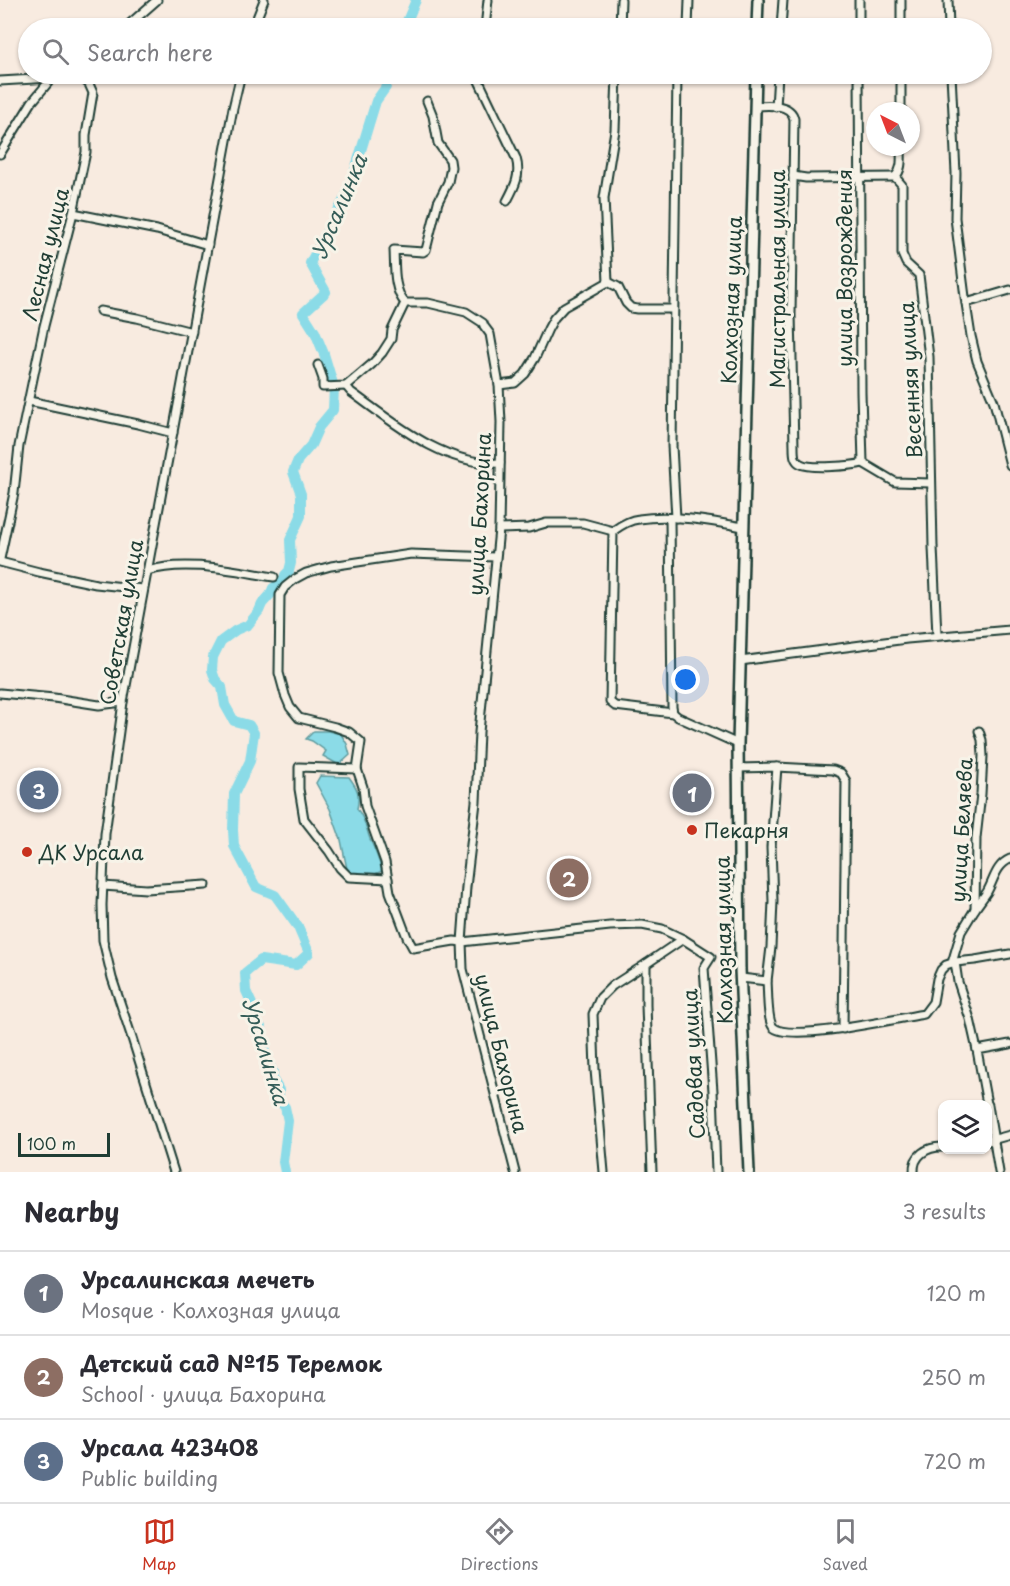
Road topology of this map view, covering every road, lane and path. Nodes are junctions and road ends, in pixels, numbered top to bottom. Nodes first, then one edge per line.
1 (157, 0) edge
2 (264, 0) edge
3 (488, 0) edge
4 (621, 0) edge
5 (689, 0) edge
6 (758, 0) edge
7 (783, 0) edge
8 (859, 0) edge
9 (901, 0) edge
10 (948, 0) edge
11 (136, 18) edge
12 (257, 18) edge
13 (485, 18) edge
14 (620, 18) edge
15 (688, 18) edge
16 (757, 18) edge
17 (782, 18) edge
18 (859, 18) edge
19 (902, 18) edge
20 (949, 18) edge
21 (18, 80) edge
22 (0, 81) edge
23 (47, 84) edge
24 (89, 84) edge
25 (239, 84) edge
26 (480, 84) edge
27 (617, 84) edge
28 (677, 84) edge
29 (756, 84) edge
30 (777, 84) edge
31 (859, 84) edge
32 (901, 84) edge
33 (952, 84) edge
34 (427, 101) dead end
35 (901, 102) edge
36 (755, 106) junction
37 (776, 106) junction
38 (0, 153) edge
39 (901, 156) edge
40 (793, 176) junction
41 (860, 176) junction
42 (895, 177) junction
43 (507, 201) dead end
44 (73, 213) junction
45 (208, 245) junction
46 (608, 282) junction
47 (1010, 290) edge
48 (405, 303) junction
49 (966, 303) junction
50 (673, 309) junction
51 (100, 311) dead end
52 (192, 332) junction
53 (318, 365) dead end
54 (499, 385) junction
55 (346, 386) junction
56 (29, 401) junction
57 (173, 433) junction
58 (500, 463) junction
59 (863, 463) junction
60 (1010, 465) edge
61 (931, 483) junction
62 (673, 518) junction
63 (743, 527) junction
64 (499, 529) junction
65 (613, 531) junction
66 (495, 556) junction
67 (0, 560) edge
68 (147, 571) junction
69 (274, 577) dead end
70 (143, 589) junction
71 (1010, 630) edge
72 (937, 636) junction
73 (740, 661) junction
74 (0, 693) edge
75 (123, 702) junction
76 (673, 713) junction
77 (979, 731) dead end
78 (738, 744) junction
79 (777, 767) junction
80 (738, 768) junction
81 (357, 769) junction
82 (1010, 860) edge
83 (388, 879) junction
84 (206, 885) dead end
85 (103, 886) junction
86 (975, 909) junction
87 (683, 939) junction
88 (462, 942) junction
89 (1010, 954) edge
90 (953, 962) junction
91 (646, 964) junction
92 (741, 978) junction
93 (767, 981) junction
94 (843, 1029) junction
95 (1010, 1044) edge
96 (977, 1050) junction
97 (986, 1100) edge
98 (1010, 1136) edge
99 (992, 1140) edge
100 (992, 1144) edge
101 (938, 1147) edge
102 (174, 1172) edge
103 (514, 1172) edge
104 (604, 1172) edge
105 (652, 1172) edge
106 (716, 1172) edge
107 (749, 1172) edge
108 (914, 1172) edge
109 (999, 1172) edge

1 - 11 street
2 - 12 street
3 - 13 street
4 - 14 street
5 - 15 street
6 - 16 main road
7 - 17 street
8 - 18 street
9 - 19 street
10 - 20 street
21 - 22 street
23 - 38 street
24 - 44 street, Лесная улица
25 - 45 street, Советская улица
26 - 43 street
27 - 46 street
28 - 50 street
29 - 36 main road, Колхозная улица
30 - 37 street
31 - 41 street, улица Возрождения
32 - 35 street
33 - 49 street
34 - 48 street
36 - 37 street
36 - 63 main road, Колхозная улица
37 - 40 street, Магистральная улица
39 - 42 street
40 - 41 street
40 - 59 street, Магистральная улица
41 - 42 street
41 - 59 street, улица Возрождения
42 - 61 street, Весенняя улица
44 - 45 street
44 - 56 street, Лесная улица
45 - 52 street, Советская улица
46 - 50 street
46 - 54 street
47 - 49 street
48 - 54 street, улица Бахорина
48 - 55 street
49 - 60 street
50 - 62 street
51 - 52 street
52 - 57 street, Советская улица
53 - 55 street
54 - 58 street, улица Бахорина
55 - 58 street
56 - 57 street
56 - 67 street, Лесная улица
57 - 68 street, Советская улица
58 - 64 street, улица Бахорина
59 - 61 street
61 - 72 street, Весенняя улица
62 - 63 street
62 - 65 street
62 - 76 street
63 - 73 main road, Колхозная улица
64 - 65 street
64 - 66 street, улица Бахорина
65 - 76 street
66 - 81 street
66 - 88 street, улица Бахорина
67 - 70 street
68 - 69 street
68 - 70 street, Советская улица
70 - 75 street, Советская улица
71 - 72 street
72 - 73 street
73 - 78 main road, Колхозная улица
74 - 75 street
75 - 85 street, Советская улица
76 - 78 street
77 - 86 street, улица Беляева
78 - 80 main road, Колхозная улица
79 - 80 street
79 - 93 street
79 - 94 street
80 - 92 main road, Колхозная улица
81 - 83 street
81 - 83 street
82 - 86 street
83 - 88 street
84 - 85 street
85 - 102 street, Советская улица
86 - 90 street, улица Беляева
87 - 88 street
87 - 91 street
87 - 106 street, Садовая улица
88 - 103 street, улица Бахорина
89 - 90 street
90 - 94 street
90 - 96 street, улица Беляева
91 - 104 street
91 - 105 street
92 - 93 street
92 - 107 main road, Колхозная улица
93 - 94 street
95 - 96 street
96 - 97 street, улица Беляева
98 - 99 street
100 - 109 street, улица Беляева
101 - 108 street

